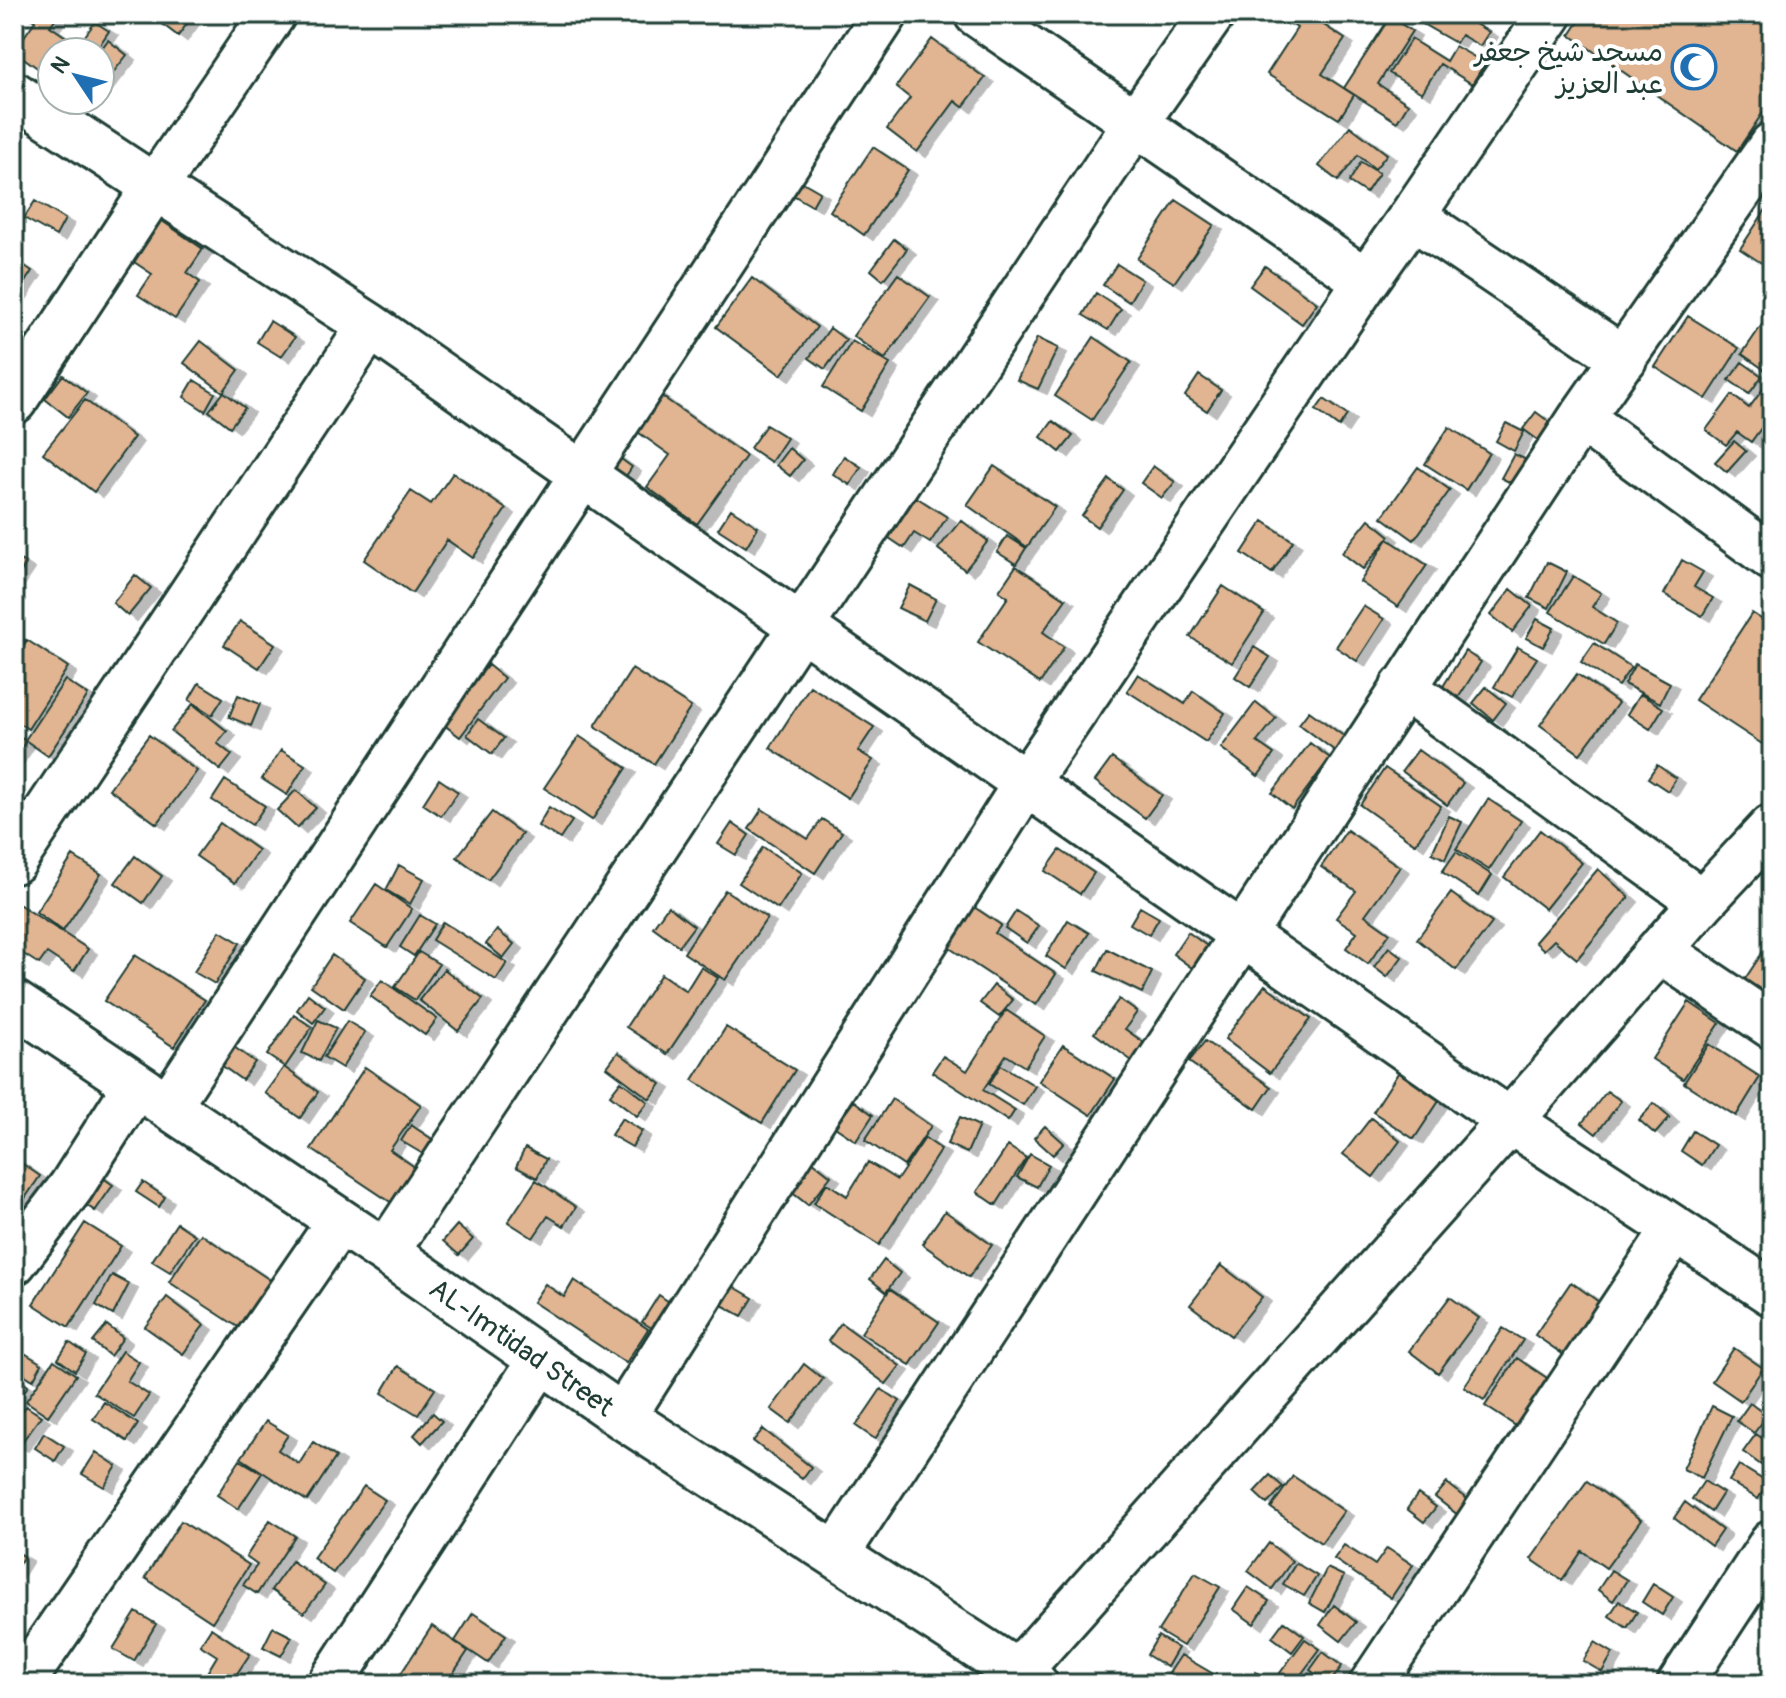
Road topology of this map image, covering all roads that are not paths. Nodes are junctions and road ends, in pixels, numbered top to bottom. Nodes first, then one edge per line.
1 (273, 14) edge
2 (885, 14) edge
3 (977, 14) edge
4 (1212, 14) edge
5 (1550, 14) edge
6 (14, 94) edge
7 (1136, 122) junction
8 (1772, 145) edge
9 (155, 187) junction
10 (1412, 216) junction
11 (1366, 281) junction
12 (370, 326) junction
13 (1624, 359) junction
14 (14, 401) edge
15 (1581, 418) junction
16 (585, 474) junction
17 (1772, 558) edge
18 (801, 625) junction
19 (1403, 687) junction
20 (1026, 783) junction
21 (1772, 827) edge
22 (14, 861) edge
23 (1702, 902) junction
24 (1244, 933) junction
25 (1659, 950) junction
26 (14, 1003) edge
27 (1772, 1026) edge
28 (152, 1095) junction
29 (1510, 1121) junction
30 (339, 1222) junction
31 (1675, 1229) junction
32 (386, 1252) junction
33 (14, 1262) edge
34 (1772, 1293) edge
35 (540, 1361) junction
36 (623, 1417) junction
37 (1772, 1543) edge
38 (836, 1555) junction
39 (1020, 1680) edge
40 (21, 1684) edge
41 (330, 1684) edge
42 (1372, 1684) edge
43 (1680, 1684) edge

1 - 9 street
2 - 16 street
3 - 7 street
4 - 7 street
5 - 10 street
6 - 9 street
7 - 11 street
7 - 18 street
8 - 13 street
9 - 12 street
9 - 14 street
10 - 11 street
10 - 13 street
11 - 20 street
12 - 16 street
12 - 22 street
13 - 15 street
15 - 17 street
15 - 19 street
16 - 18 street
16 - 28 street
18 - 20 street
18 - 32 street
19 - 23 street
19 - 24 street
20 - 24 street
20 - 36 street
21 - 23 street
23 - 25 street
24 - 29 street
24 - 38 street
25 - 27 street
25 - 29 street
26 - 28 street, AL-Imtidad Street
28 - 30 street, AL-Imtidad Street
28 - 33 street
29 - 31 street
29 - 39 street
30 - 32 street, AL-Imtidad Street
30 - 40 street
31 - 34 street
31 - 42 street
32 - 35 street, AL-Imtidad Street
35 - 36 street, AL-Imtidad Street
35 - 41 street
36 - 38 street, AL-Imtidad Street
37 - 43 street
38 - 39 street, AL-Imtidad Street

